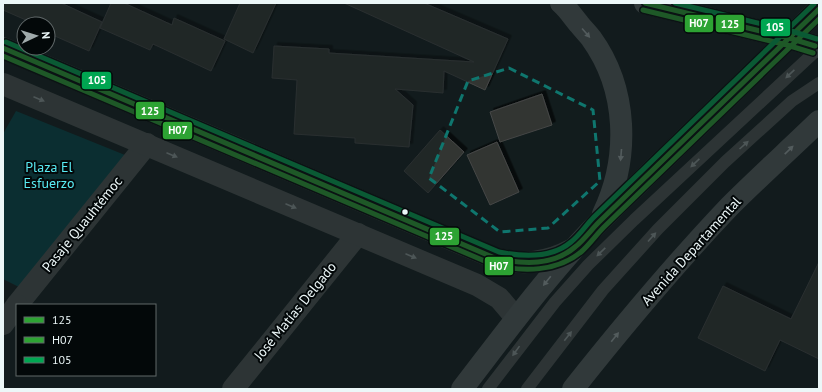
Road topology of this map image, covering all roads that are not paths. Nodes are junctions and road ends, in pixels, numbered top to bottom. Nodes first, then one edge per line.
1 (561, 3) edge
2 (645, 3) edge
3 (819, 9) edge
4 (789, 38) junction
5 (819, 47) edge
6 (3, 48) edge
7 (819, 83) edge
8 (4, 87) edge
9 (819, 121) edge
10 (147, 144) junction
11 (599, 222) junction
12 (358, 234) junction
13 (571, 250) junction
14 (18, 304) edge
15 (16, 306) edge
16 (516, 318) junction
17 (3, 324) edge
18 (233, 389) edge
19 (462, 389) edge
20 (488, 389) edge
21 (527, 389) edge
22 (573, 389) edge

1 -> 11 main road
2 - 4 main road
3 - 4 main road
4 - 5 main road
4 - 11 main road
5 -> 20 lane
6 - 13 street
21 -> 7 lane
8 -> 10 street
22 -> 9 main road, Avenida Departamental
10 -> 12 street
10 - 14 street, Pasaje Quauhtémoc
11 - 13 main road
12 -> 16 street
12 - 18 street, José Matías Delgado
13 -> 16 main road
15 - 17 street, Pasaje Quauhtémoc
16 - 19 main road

